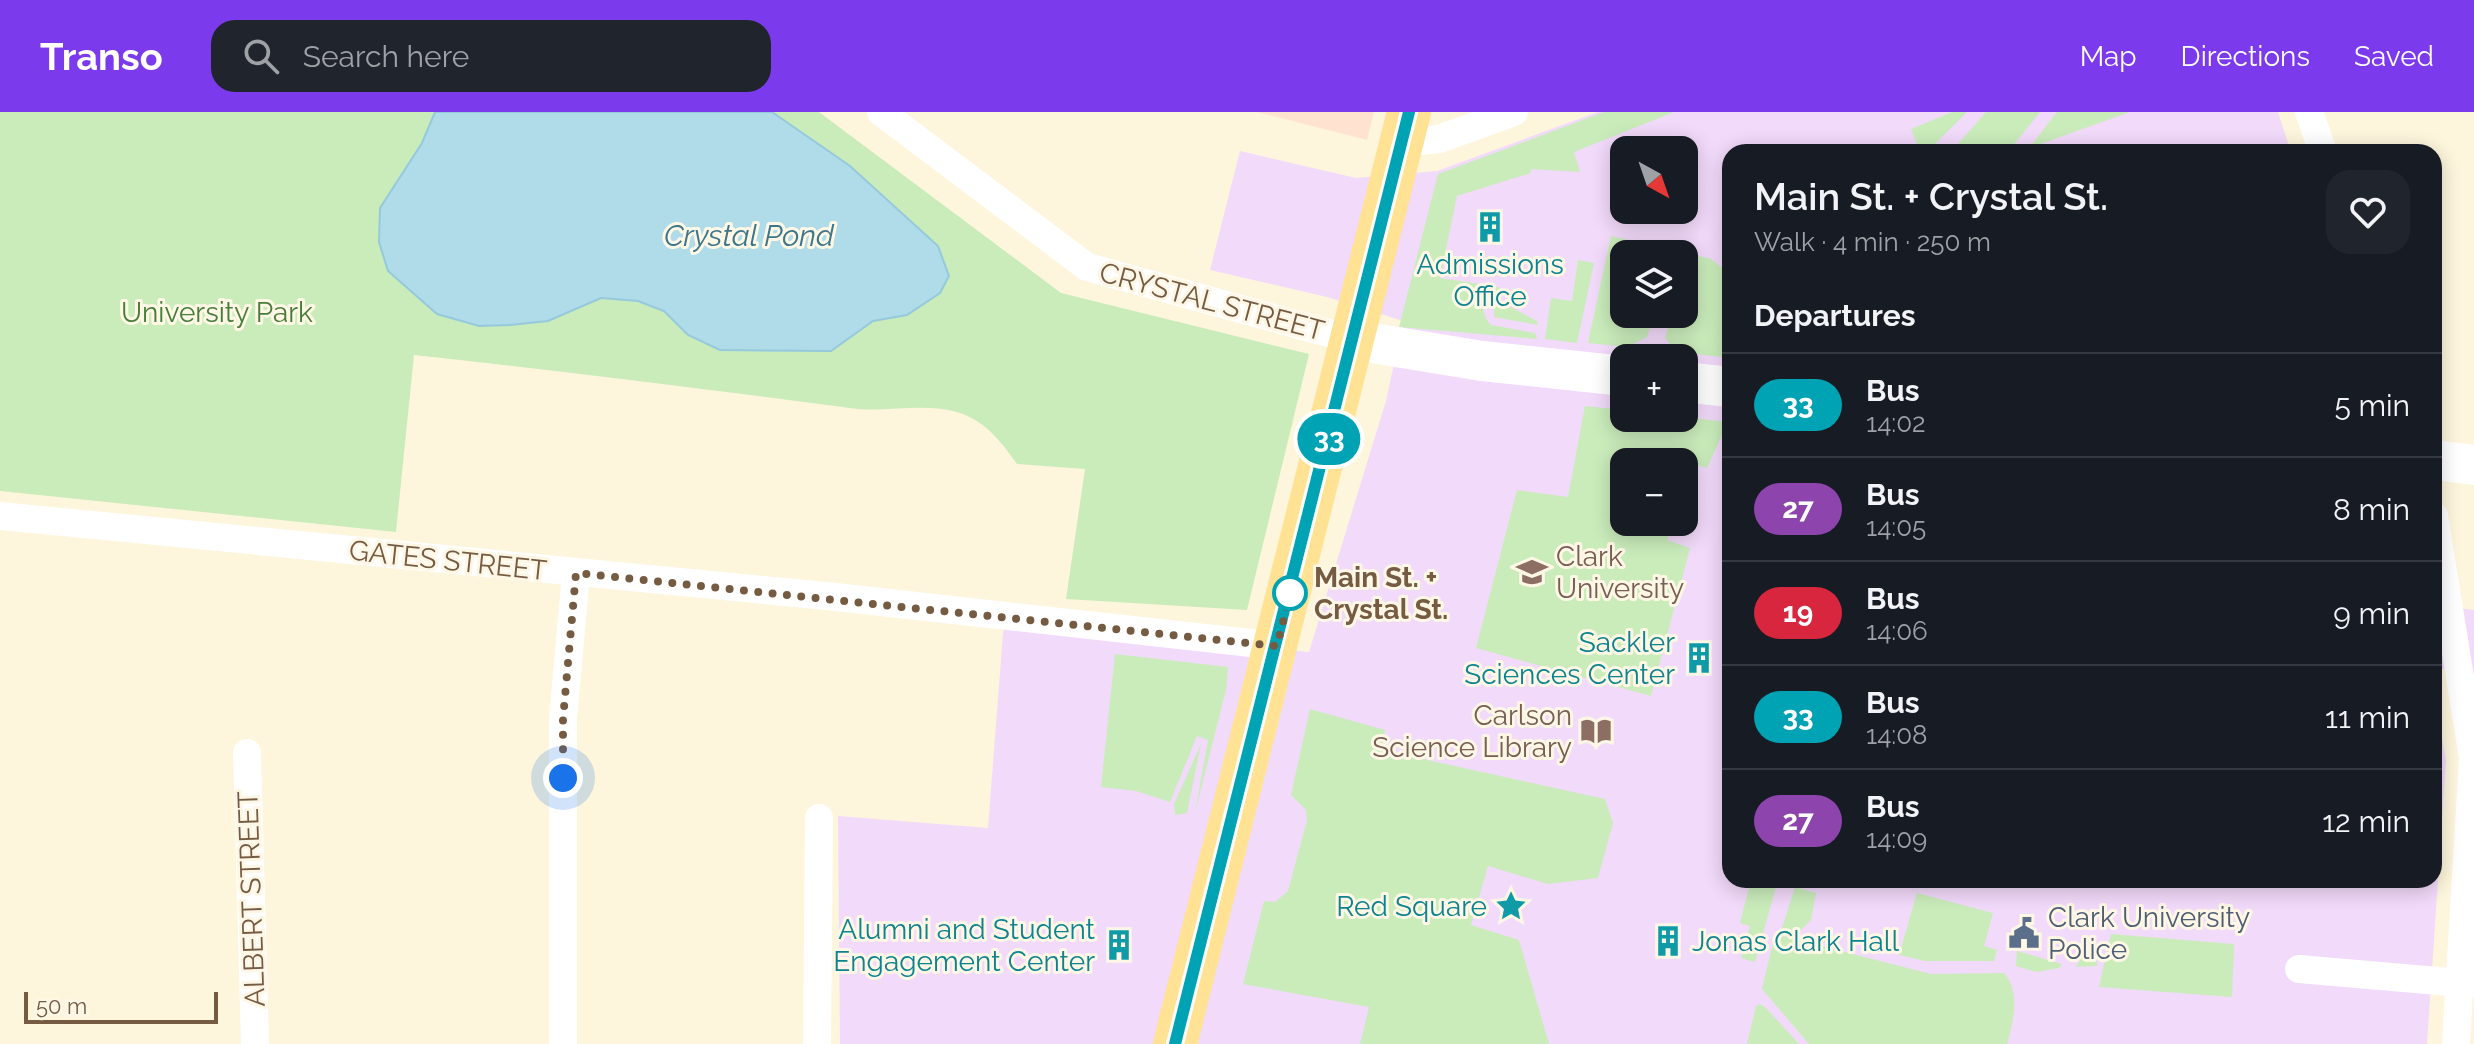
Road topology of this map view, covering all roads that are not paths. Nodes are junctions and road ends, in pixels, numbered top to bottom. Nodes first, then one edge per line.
1 (881, 112) edge
2 (1514, 112) edge
3 (2309, 112) edge
4 (1406, 128) edge
5 (2320, 144) edge
6 (1354, 340) junction
7 (1610, 375) edge
8 (1698, 384) edge
9 (1722, 386) edge
10 (2442, 461) edge
11 (2474, 465) edge
12 (0, 516) edge
13 (2442, 566) edge
14 (576, 573) junction
15 (1277, 646) junction
16 (247, 753) dead end
17 (819, 818) dead end
18 (2299, 969) dead end
19 (2466, 983) edge
20 (255, 1044) edge
21 (563, 1044) edge
22 (817, 1044) edge
23 (1175, 1044) edge
24 (2456, 1044) edge

1 - 6 street, CRYSTAL STREET
2 - 4 street
3 - 5 street
4 - 6 main road
6 - 7 street
6 - 15 main road
8 - 9 street
10 - 11 street
12 - 14 street, GATES STREET
13 - 19 street
14 - 15 street, GATES STREET
14 - 21 street
15 - 23 main road
16 - 20 street, ALBERT STREET
17 - 22 street
18 - 19 street
19 - 24 street

